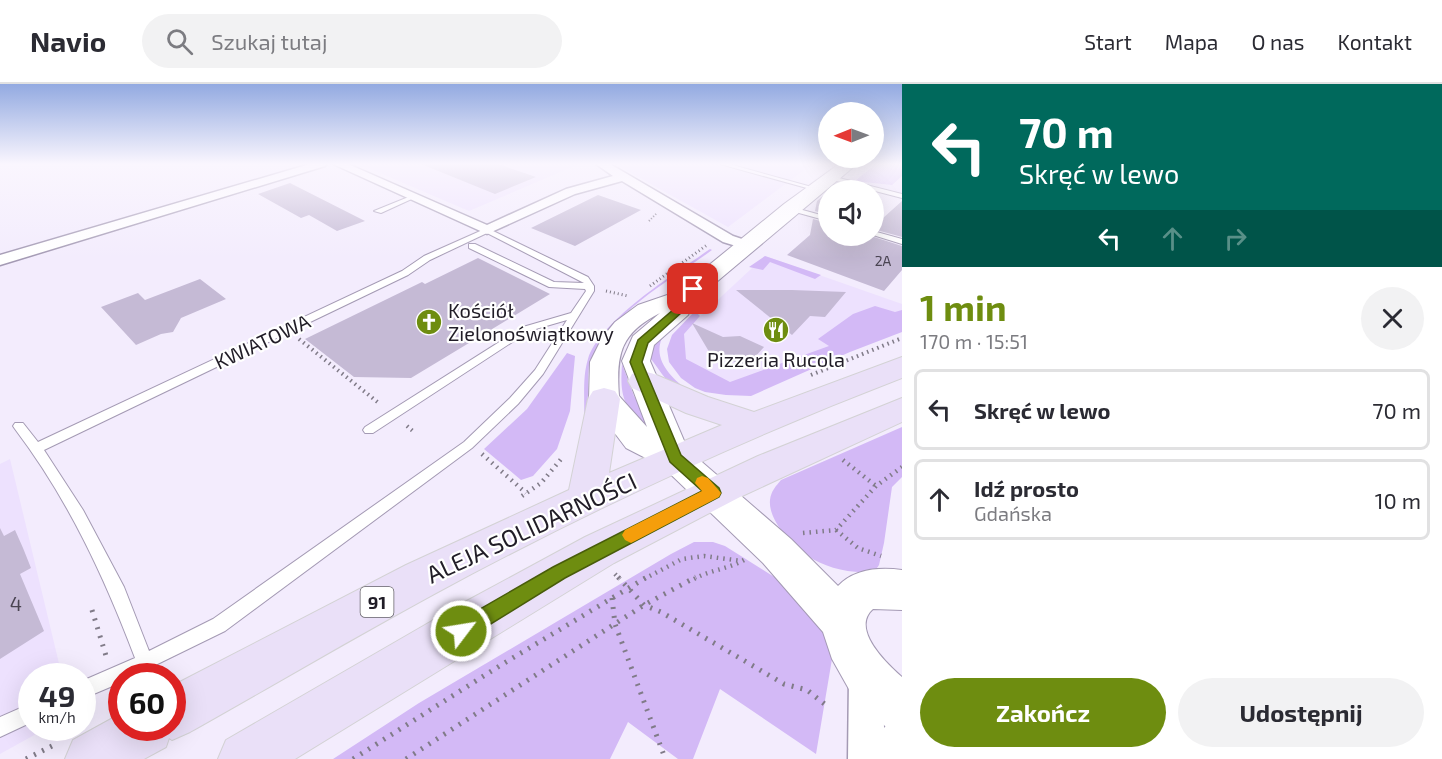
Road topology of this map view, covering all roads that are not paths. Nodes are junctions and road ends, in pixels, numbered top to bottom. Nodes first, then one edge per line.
1 (216, 196) edge
2 (410, 196) edge
3 (560, 196) edge
4 (656, 196) edge
5 (807, 196) edge
6 (413, 197) junction
7 (791, 208) junction
8 (378, 211) dead end
9 (818, 216) edge
10 (486, 230) junction
11 (884, 236) edge
12 (902, 242) edge
13 (746, 245) junction
14 (472, 246) dead end
15 (0, 260) edge
16 (592, 285) junction
17 (684, 297) junction
18 (575, 315) junction
19 (902, 368) edge
20 (644, 381) junction
21 (603, 399) junction
22 (902, 409) edge
23 (754, 424) junction
24 (19, 426) dead end
25 (369, 430) dead end
26 (36, 448) junction
27 (675, 458) junction
28 (713, 493) junction
29 (586, 499) junction
30 (881, 586) edge
31 (145, 662) junction
32 (866, 675) junction
33 (96, 684) edge
34 (186, 706) edge
35 (902, 709) edge
36 (18, 719) edge
37 (0, 727) edge
38 (902, 735) edge
39 (124, 741) edge
40 (92, 759) edge
41 (245, 759) edge
42 (867, 759) edge
43 (882, 759) edge

1 - 15 street
2 - 6 street
3 - 10 street, KWIATOWA
4 - 13 street
5 - 7 street
6 - 8 lane
6 - 10 street
7 - 9 lane
7 - 13 street
10 - 16 lane
10 - 26 lane, KWIATOWA
11 - 12 lane
13 - 17 street
14 - 16 lane
16 - 18 lane
17 - 20 street
17 - 21 street
18 - 25 lane
18 - 31 lane
19 - 23 main road, ALEJA SOLIDARNOŚCI / 91
20 - 23 main road
20 - 27 street
21 - 27 street
21 - 29 main road
22 - 28 main road
23 - 27 main road, ALEJA SOLIDARNOŚCI / 91
24 - 26 lane
26 - 31 lane
27 - 28 street
27 - 29 main road, ALEJA SOLIDARNOŚCI / 91
28 - 30 street
28 - 41 main road
29 - 34 main road, ALEJA SOLIDARNOŚCI / 91
30 - 32 street
31 - 33 lane
32 - 35 street
32 - 42 street
36 - 37 lane
38 - 43 street
39 - 40 main road

